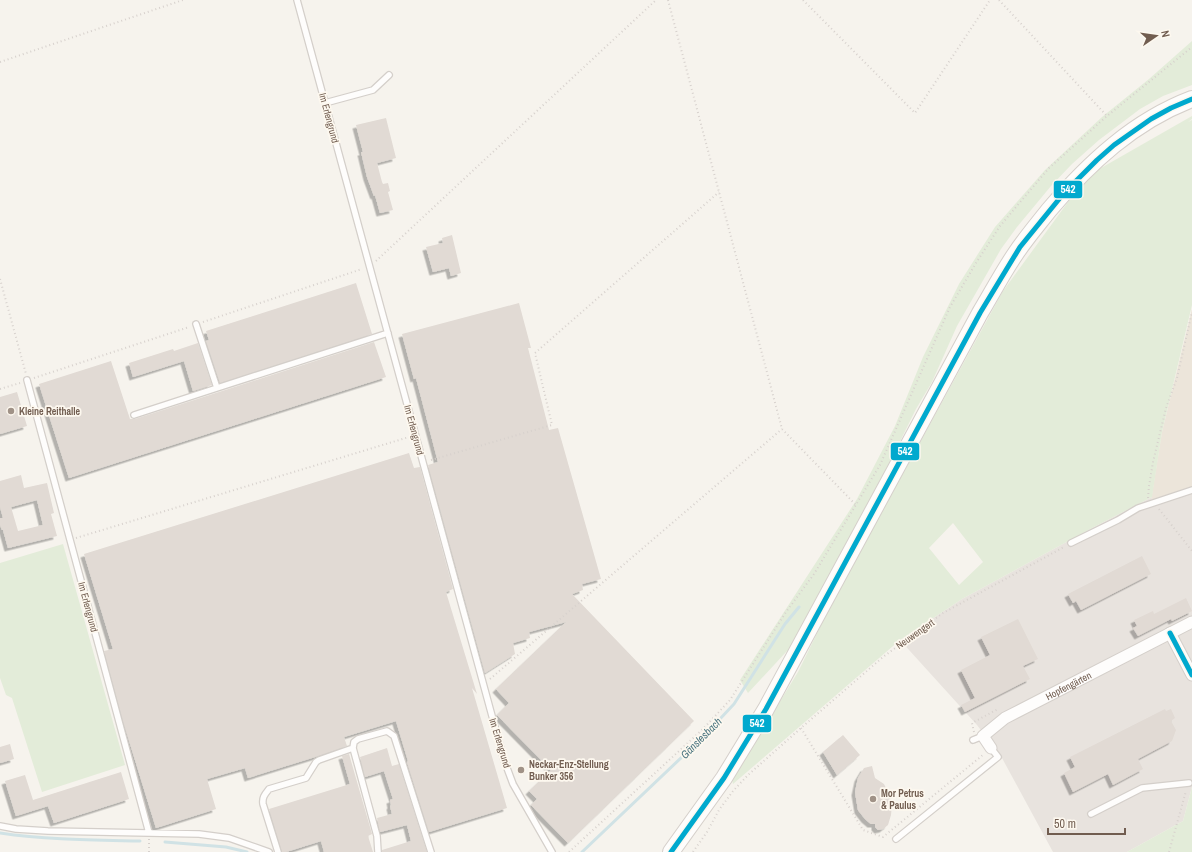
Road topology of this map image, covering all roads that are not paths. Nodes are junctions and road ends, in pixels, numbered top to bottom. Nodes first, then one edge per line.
1 (297, 0) edge
2 (389, 75) dead end
3 (1192, 99) edge
4 (325, 103) junction
5 (196, 324) dead end
6 (388, 333) junction
7 (28, 380) road end
8 (217, 388) junction
9 (134, 415) dead end
10 (1192, 490) edge
11 (1071, 543) road end
12 (1192, 622) edge
13 (1170, 633) junction
14 (1192, 675) edge
15 (353, 748) junction
16 (991, 748) joint
17 (1188, 783) road end
18 (1091, 814) dead end
19 (0, 826) edge
20 (149, 833) junction
21 (896, 839) dead end
22 (269, 852) edge
23 (278, 852) edge
24 (378, 852) edge
25 (431, 852) edge
26 (552, 852) edge
27 (671, 852) edge

1 - 4 lane, Im Erlengrund
2 - 4 lane
3 - 27 main road
4 - 6 lane, Im Erlengrund
5 - 8 lane
6 - 8 lane
6 - 26 lane, Im Erlengrund
7 - 20 lane, Im Erlengrund
8 - 9 lane
10 - 11 lane
12 - 13 street, Hopfengärten
13 - 14 street
13 - 16 street, Hopfengärten
15 - 23 lane
15 - 24 lane
15 - 25 lane
16 - 21 lane
17 - 18 lane
19 - 20 lane
20 - 22 lane

